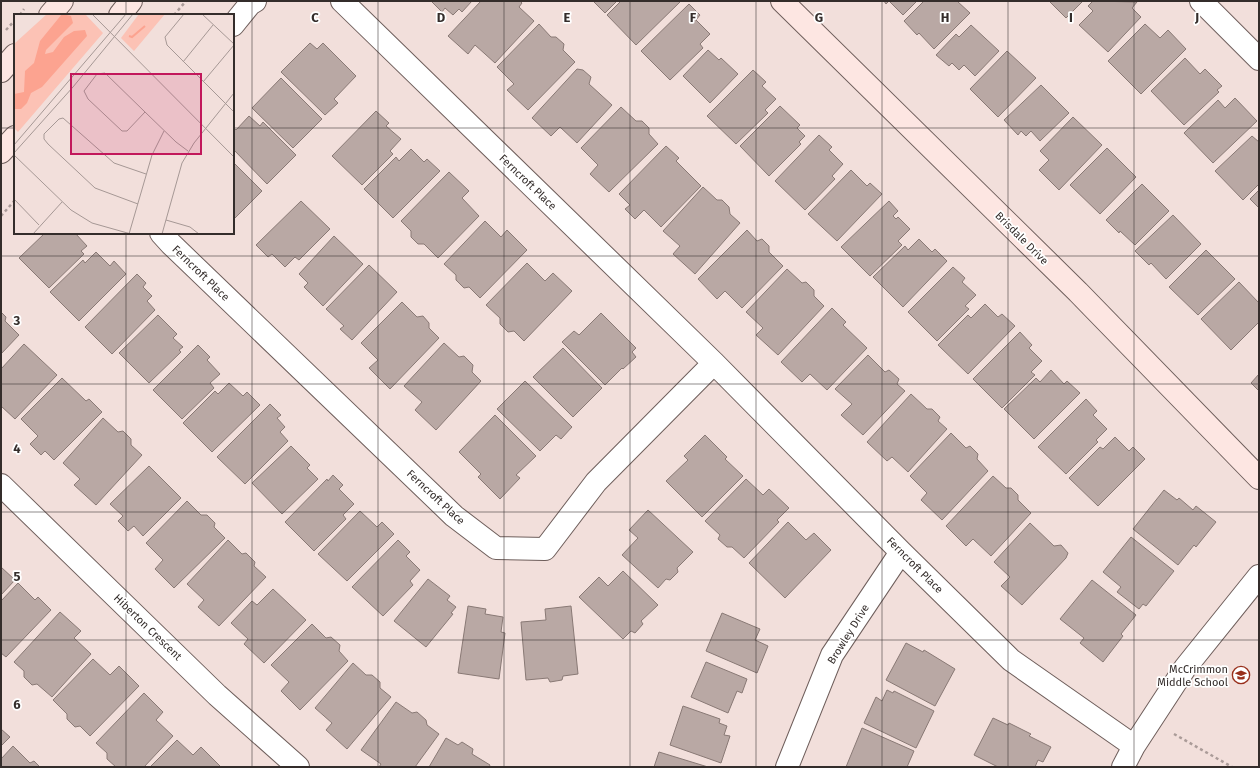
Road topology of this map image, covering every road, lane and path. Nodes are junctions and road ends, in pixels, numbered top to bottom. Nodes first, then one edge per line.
1 (62, 1) edge
2 (132, 1) edge
3 (186, 1) edge
4 (255, 1) edge
5 (342, 1) edge
6 (782, 1) edge
7 (1201, 1) edge
8 (51, 14) edge
9 (121, 14) edge
10 (175, 14) edge
11 (234, 24) edge
12 (14, 56) edge
13 (1259, 59) edge
14 (1, 71) edge
15 (14, 138) edge
16 (1, 152) edge
17 (14, 201) edge
18 (1, 216) edge
19 (162, 234) edge
20 (714, 363) junction
21 (1259, 478) edge
22 (1, 484) edge
23 (902, 552) junction
24 (1259, 576) edge
25 (1174, 734) dead end
26 (1134, 746) junction
27 (298, 767) edge
28 (786, 767) edge
29 (1123, 767) edge
30 (1232, 767) edge

1 - 8 street
2 - 9 street
3 - 10 path
4 - 11 street
5 - 20 street, Ferncroft Place
6 - 21 street, Brisdale Drive
7 - 13 street
12 - 14 street
15 - 16 street
17 - 18 path
19 - 20 street, Ferncroft Place
20 - 23 street, Ferncroft Place
22 - 27 street, Hiberton Crescent
23 - 26 street, Ferncroft Place
23 - 28 street, Browley Drive
24 - 26 street
25 - 30 path
26 - 29 street

